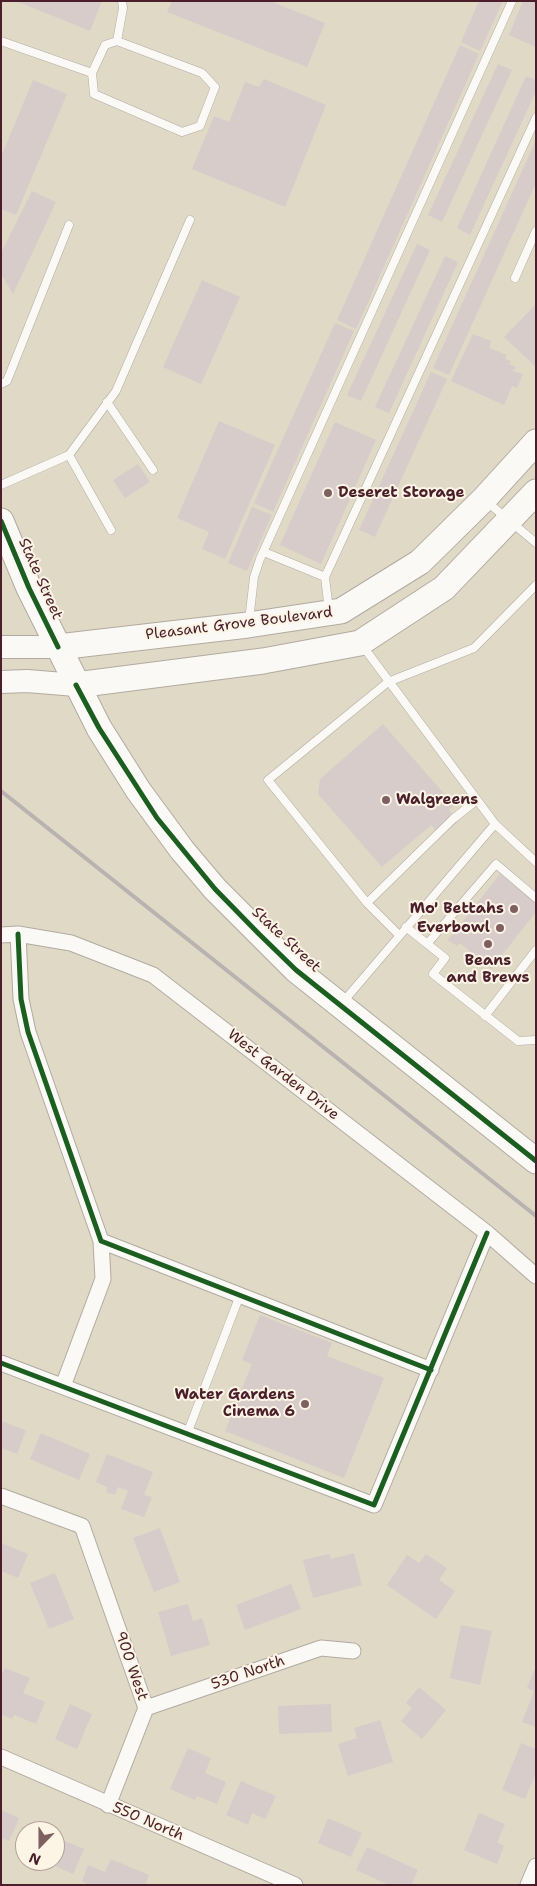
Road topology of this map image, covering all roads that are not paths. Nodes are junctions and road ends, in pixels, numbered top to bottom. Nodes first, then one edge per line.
1 (122, 1) edge
2 (512, 1) edge
3 (1, 41) edge
4 (118, 41) junction
5 (92, 73) junction
6 (536, 118) edge
7 (190, 220) dead end
8 (69, 225) dead end
9 (536, 231) edge
10 (514, 278) dead end
11 (1, 384) edge
12 (108, 402) junction
13 (536, 442) edge
14 (69, 455) junction
15 (153, 470) dead end
16 (1, 484) edge
17 (536, 492) edge
18 (484, 499) junction
19 (1, 521) edge
20 (509, 522) junction
21 (111, 530) dead end
22 (536, 543) edge
23 (264, 552) junction
24 (325, 577) junction
25 (536, 585) edge
26 (329, 612) junction
27 (248, 625) junction
28 (360, 643) junction
29 (58, 647) junction
30 (1, 648) edge
31 (1, 682) edge
32 (388, 682) junction
33 (76, 685) junction
34 (477, 800) junction
35 (495, 824) junction
36 (536, 862) edge
37 (536, 898) edge
38 (367, 903) junction
39 (406, 927) junction
40 (18, 934) junction
41 (399, 934) junction
42 (1, 935) edge
43 (427, 944) junction
44 (536, 950) edge
45 (341, 1005) junction
46 (485, 1016) junction
47 (536, 1040) edge
48 (536, 1161) edge
49 (486, 1233) junction
50 (101, 1241) junction
51 (536, 1276) edge
52 (240, 1296) junction
53 (1, 1363) edge
54 (431, 1370) junction
55 (63, 1386) junction
56 (187, 1434) junction
57 (1, 1496) edge
58 (352, 1651) dead end
59 (146, 1708) junction
60 (1, 1757) edge
61 (108, 1805) junction
62 (536, 1866) edge
63 (295, 1885) edge
64 (528, 1885) edge

1 - 4 lane
2 - 23 lane
3 - 5 lane
4 - 5 lane
4 - 5 lane
6 - 24 lane
7 - 12 lane
8 - 11 lane
9 - 10 lane
12 - 14 lane
12 - 15 lane
13 - 18 main road, Pleasant Grove Boulevard
14 - 16 lane
14 - 21 lane
17 - 20 main road
18 - 20 lane
18 - 26 main road, Pleasant Grove Boulevard
19 - 29 main road, State Street
20 - 22 lane
20 - 28 main road
23 - 24 lane
23 - 27 lane
24 - 26 lane
25 - 32 lane
26 - 27 main road, Pleasant Grove Boulevard
27 - 29 main road, Pleasant Grove Boulevard
28 - 32 lane
28 - 33 main road
29 - 30 main road
29 - 33 main road, State Street
31 - 33 main road
32 - 34 lane
32 - 38 lane
33 - 45 main road, State Street
34 - 35 lane
34 - 38 lane
35 - 36 lane
35 - 39 lane
37 - 43 lane
38 - 41 lane
39 - 41 lane
39 - 43 lane
40 - 42 street, West Garden Drive
40 - 49 street, West Garden Drive
40 - 50 street
41 - 45 lane
43 - 46 lane
44 - 46 lane
45 - 48 main road, State Street
46 - 47 lane
49 - 51 street, West Garden Drive
49 - 54 street
50 - 52 street
50 - 55 street
52 - 54 street
52 - 56 lane
53 - 55 street
54 - 56 street
55 - 56 street
57 - 59 street, 900 West
58 - 59 street, 530 North
59 - 61 street, 900 West
60 - 61 street, 550 North
61 - 63 street, 550 North
62 - 64 street

